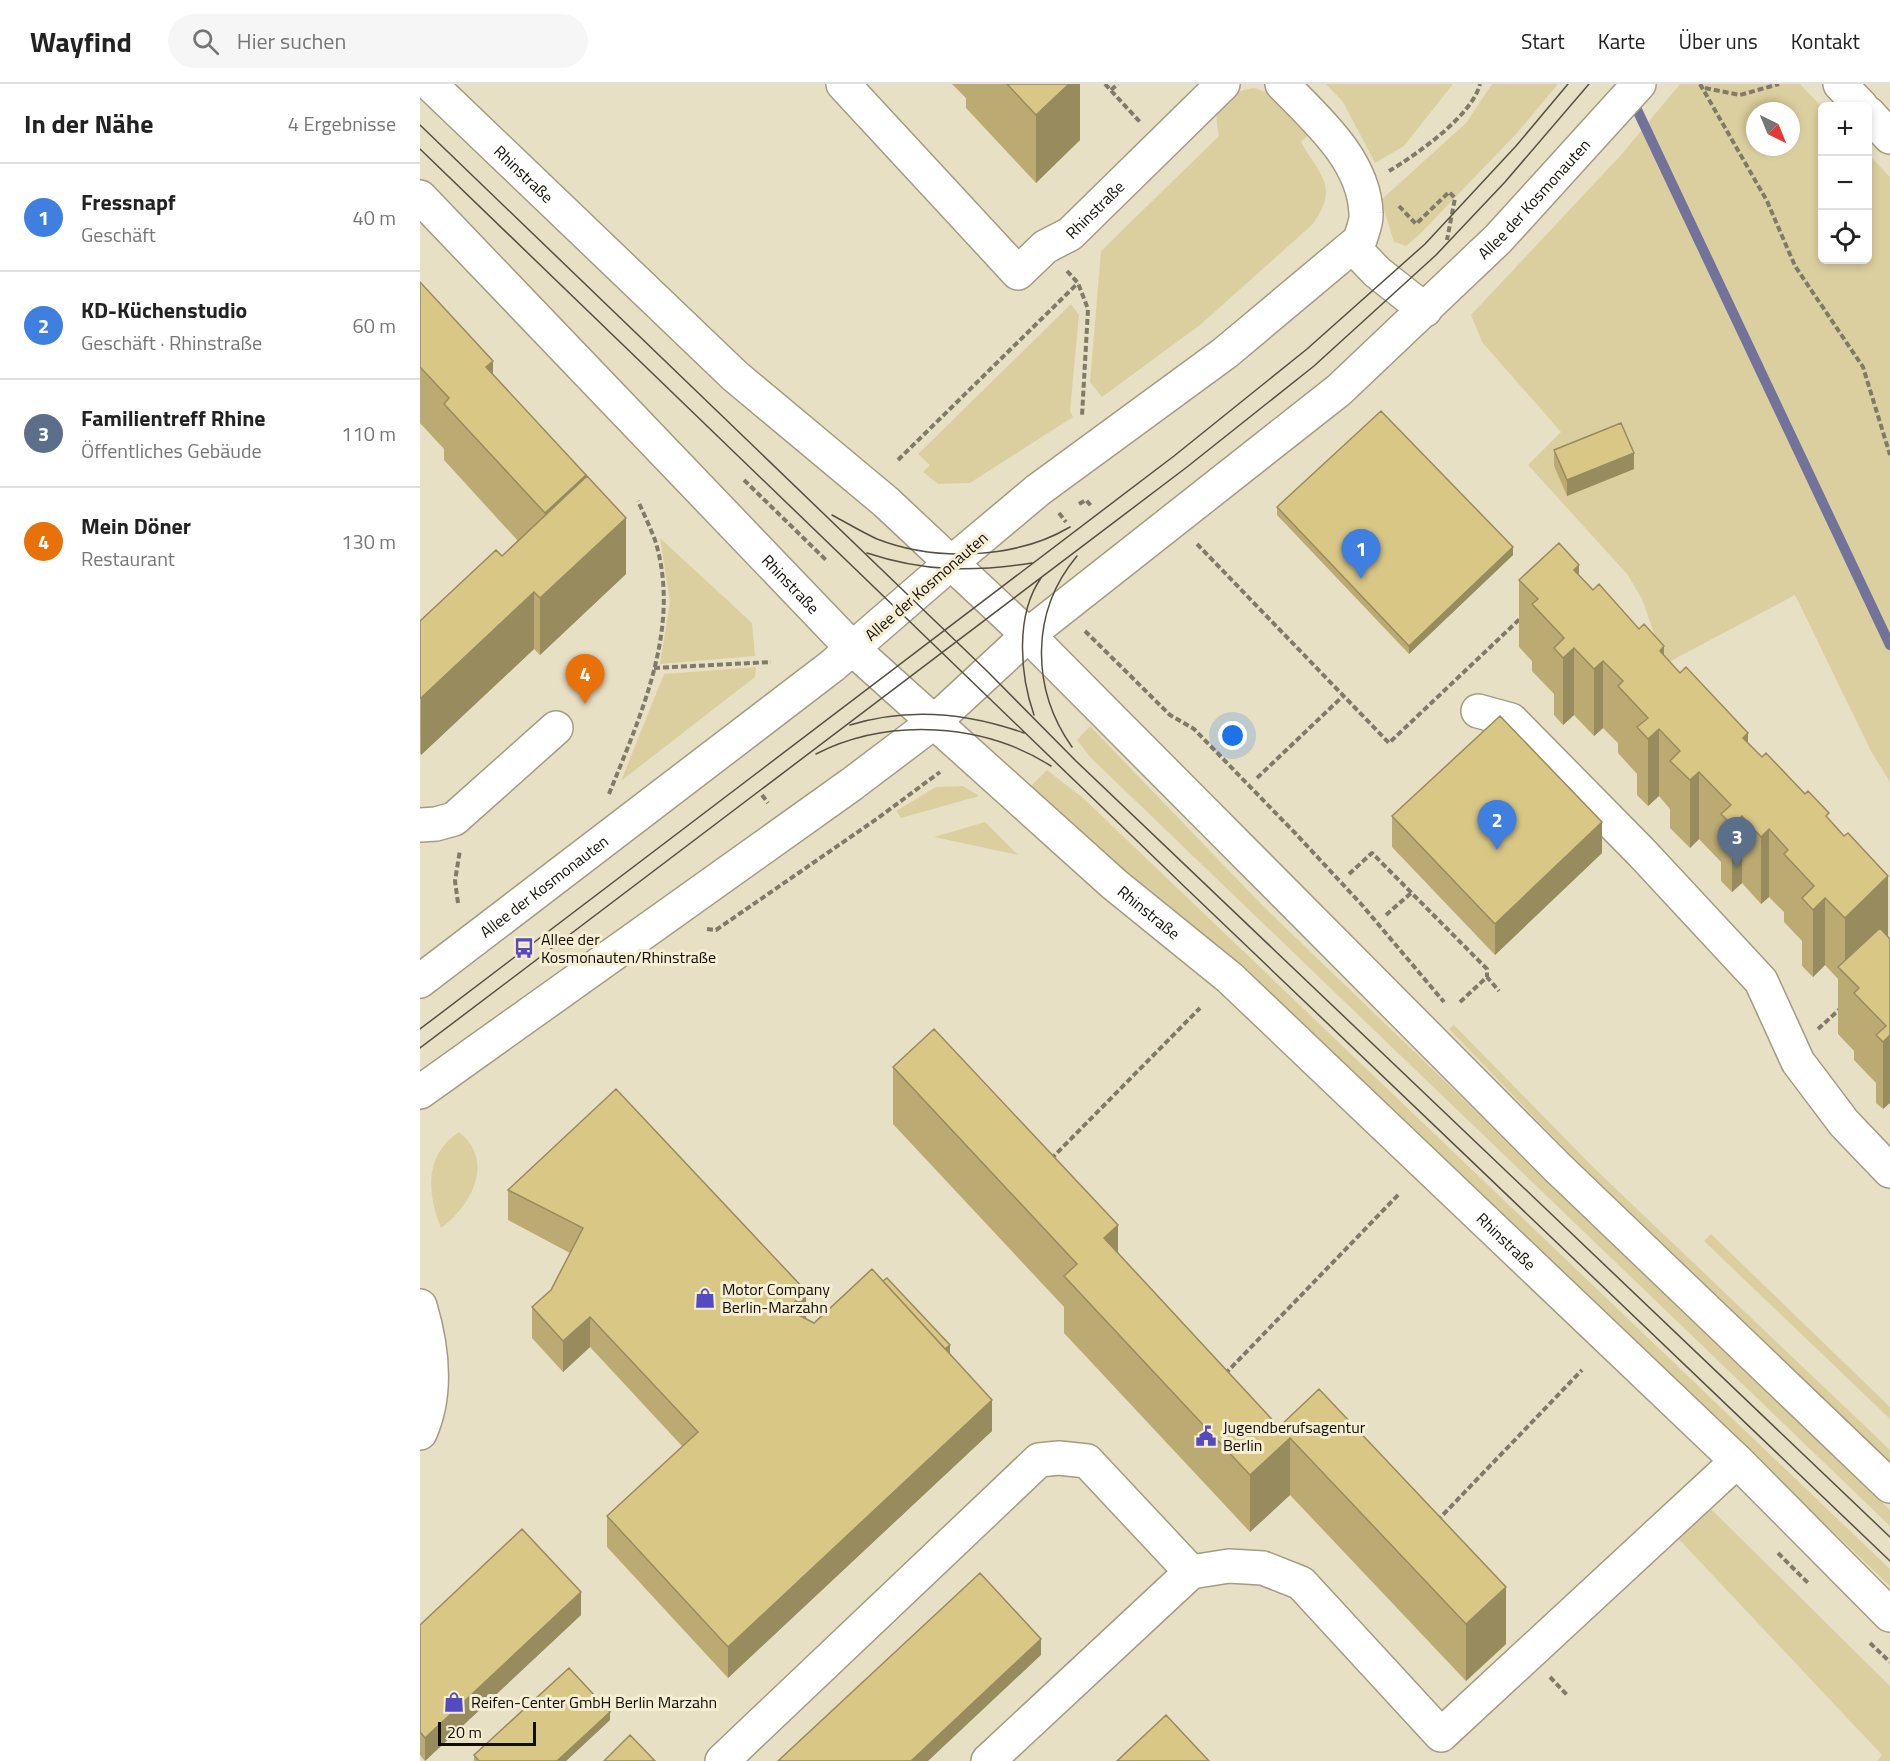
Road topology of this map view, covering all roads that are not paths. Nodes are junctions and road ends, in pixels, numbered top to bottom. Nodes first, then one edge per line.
1 (430, 84) edge
2 (843, 84) edge
3 (1223, 84) edge
4 (1282, 84) edge
5 (1639, 84) edge
6 (1840, 84) edge
7 (1857, 102) edge
8 (1872, 117) edge
9 (1890, 137) edge
10 (420, 197) edge
11 (1354, 248) junction
12 (1425, 310) junction
13 (951, 563) junction
14 (1028, 635) junction
15 (853, 650) junction
16 (1478, 711) dead end
17 (934, 722) junction
18 (556, 728) dead end
19 (420, 825) edge
20 (420, 981) edge
21 (420, 1092) edge
22 (1890, 1171) edge
23 (420, 1306) edge
24 (420, 1433) edge
25 (1737, 1461) junction
26 (1890, 1486) edge
27 (1191, 1572) junction
28 (1890, 1615) edge
29 (722, 1761) edge
30 (988, 1761) edge

1 - 13 main road, Rhinstraße
2 - 3 main road, Rhinstraße
4 - 11 main road
5 - 12 main road, Allee der Kosmonauten
6 - 7 main road
8 - 9 main road
10 - 15 main road, Rhinstraße
11 - 12 main road
11 - 13 main road, Allee der Kosmonauten
12 - 14 main road, Allee der Kosmonauten
13 - 14 main road, Rhinstraße
13 - 15 main road, Allee der Kosmonauten
14 - 17 main road, Allee der Kosmonauten
14 - 26 main road, Rhinstraße
15 - 17 main road, Rhinstraße
15 - 20 main road, Allee der Kosmonauten
16 - 22 main road
17 - 21 main road, Allee der Kosmonauten
17 - 25 main road, Rhinstraße
18 - 19 main road
23 - 24 main road
25 - 27 main road
25 - 28 main road, Rhinstraße
27 - 29 main road
27 - 30 main road

